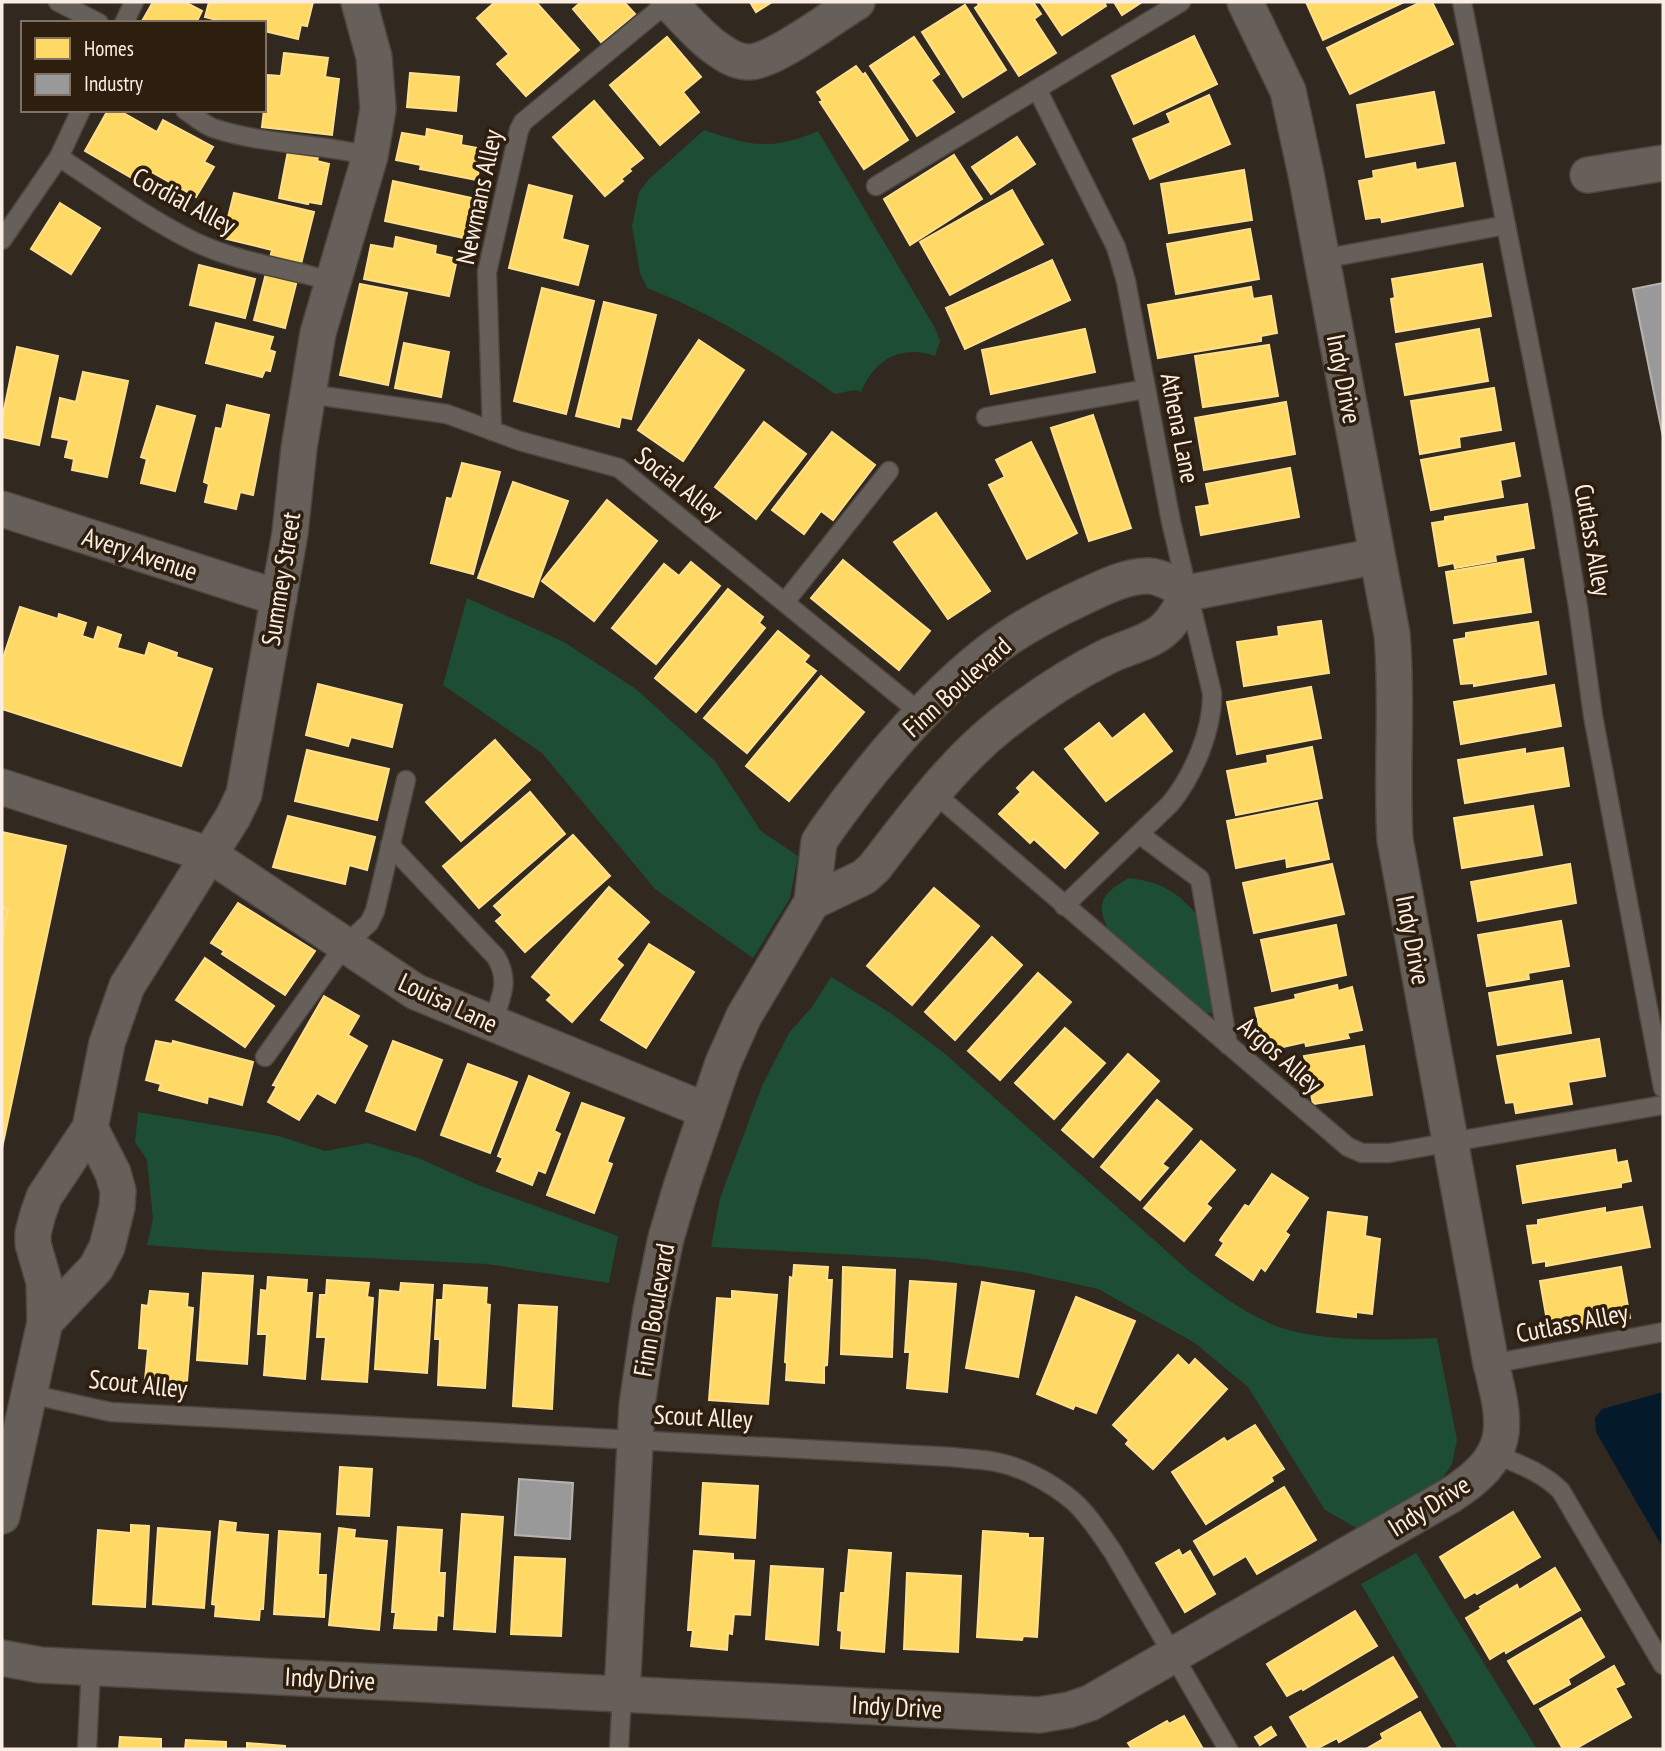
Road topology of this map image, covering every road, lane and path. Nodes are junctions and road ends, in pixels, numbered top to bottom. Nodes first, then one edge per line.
1 (58, 2) edge
2 (134, 2) edge
3 (359, 2) edge
4 (668, 2) edge
5 (857, 2) edge
6 (1181, 2) edge
7 (1245, 2) edge
8 (1462, 2) edge
9 (95, 21) edge
10 (125, 21) edge
11 (1037, 89) junction
12 (80, 112) edge
13 (188, 112) edge
14 (370, 156) junction
15 (59, 157) junction
16 (1663, 163) edge
17 (1588, 175) dead end
18 (876, 186) dead end
19 (1506, 225) junction
20 (2, 240) edge
21 (1322, 259) junction
22 (334, 282) junction
23 (1146, 389) junction
24 (309, 394) junction
25 (986, 416) dead end
26 (492, 431) junction
27 (889, 471) dead end
28 (2, 509) edge
29 (1377, 556) junction
30 (1188, 593) junction
31 (279, 598) junction
32 (785, 602) junction
33 (923, 715) junction
34 (405, 780) dead end
35 (2, 787) edge
36 (934, 793) junction
37 (1139, 834) junction
38 (390, 845) junction
39 (210, 855) junction
40 (812, 902) junction
41 (1064, 906) junction
42 (345, 945) junction
43 (492, 1024) junction
44 (1228, 1045) junction
45 (265, 1057) dead end
46 (1663, 1088) edge
47 (1663, 1105) edge
48 (707, 1111) junction
49 (90, 1128) junction
50 (1451, 1142) junction
51 (46, 1322) junction
52 (1663, 1332) edge
53 (1491, 1364) junction
54 (29, 1394) junction
55 (636, 1440) junction
56 (1494, 1454) junction
57 (2, 1516) edge
58 (1173, 1655) junction
59 (2, 1658) edge
60 (1663, 1665) edge
61 (90, 1667) junction
62 (622, 1694) junction
63 (87, 1749) edge
64 (620, 1749) edge
65 (1227, 1749) edge

1 - 9 lane
2 - 10 lane
3 - 14 street, Summey Street
4 - 5 street
4 - 26 lane, Newmans Alley
6 - 11 lane
7 - 21 street, Indy Drive
8 - 19 lane, Cutlass Alley
11 - 18 lane
11 - 23 lane, Athena Lane
12 - 15 lane
13 - 14 lane
14 - 22 street, Summey Street
15 - 20 lane
15 - 22 lane, Cordial Alley
16 - 17 street
19 - 21 lane
19 - 46 lane, Cutlass Alley
21 - 29 street, Indy Drive
22 - 24 street, Summey Street
23 - 25 lane
23 - 30 lane, Athena Lane
24 - 26 lane, Social Alley
24 - 31 street, Summey Street
26 - 32 lane, Social Alley
27 - 32 lane
28 - 31 street, Avery Avenue
29 - 30 street
29 - 50 street, Indy Drive
30 - 33 street, Finn Boulevard
30 - 36 street
30 - 37 lane, Athena Lane
31 - 39 street, Summey Street
32 - 33 lane, Social Alley
33 - 40 street, Finn Boulevard
34 - 38 lane
35 - 39 street, Louisa Lane
36 - 40 street
36 - 41 lane, Argos Alley
37 - 41 lane, Athena Lane
37 - 44 lane
38 - 42 lane
38 - 43 lane
39 - 42 street, Louisa Lane
39 - 49 street, Summey Street
40 - 48 street, Finn Boulevard
41 - 44 lane, Argos Alley
42 - 43 street, Louisa Lane
42 - 45 lane
43 - 48 street, Louisa Lane
44 - 50 lane, Argos Alley
47 - 50 lane, Argos Alley
48 - 55 street, Finn Boulevard
49 - 51 street, Summey Street
49 - 51 street, Summey Street
50 - 53 street, Indy Drive
51 - 54 street, Summey Street
52 - 53 lane, Cutlass Alley
53 - 56 street, Indy Drive
54 - 55 lane, Scout Alley
54 - 57 street, Summey Street
55 - 58 lane, Scout Alley
55 - 62 street, Finn Boulevard
56 - 58 street, Indy Drive
56 - 60 lane
58 - 62 street, Indy Drive
58 - 65 lane, Scout Alley
59 - 61 street, Indy Drive
61 - 62 street, Indy Drive
61 - 63 lane
62 - 64 lane, Finn Boulevard

